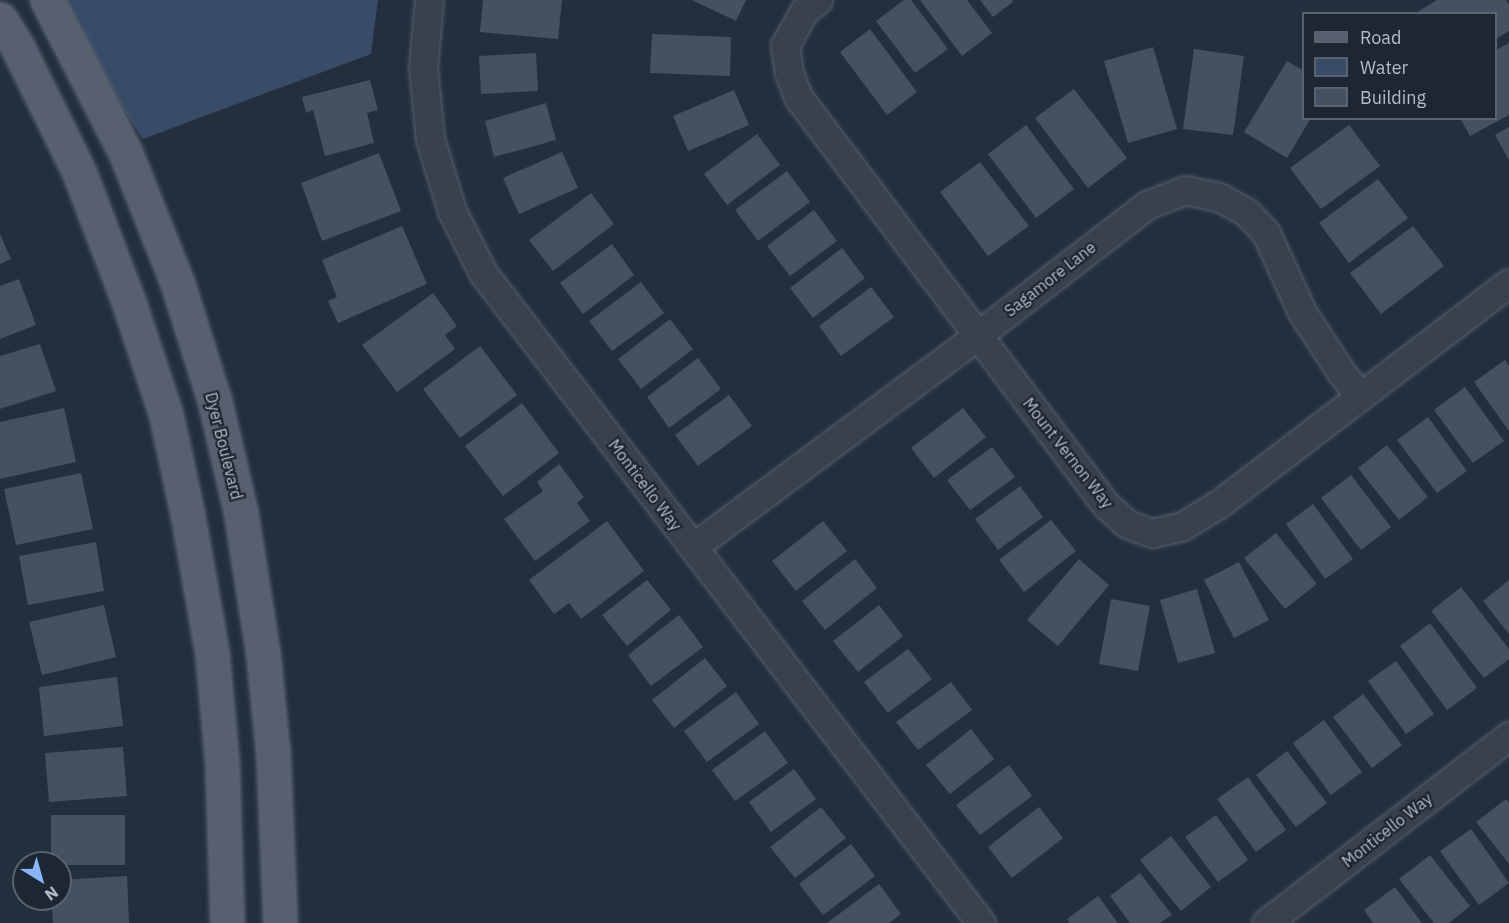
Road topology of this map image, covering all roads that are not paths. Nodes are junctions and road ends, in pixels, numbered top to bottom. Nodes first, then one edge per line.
1 (47, 0) edge
2 (429, 0) edge
3 (818, 0) edge
4 (0, 19) edge
5 (1509, 283) edge
6 (978, 335) junction
7 (1360, 396) junction
8 (693, 547) junction
9 (1509, 736) edge
10 (227, 923) edge
11 (280, 923) edge
12 (981, 923) edge
13 (1266, 923) edge

1 - 11 main road, Dyer Boulevard
2 - 8 street, Monticello Way
3 - 6 street, Mount Vernon Way
4 - 10 main road
5 - 7 street, Mount Vernon Way
6 - 7 street, Mount Vernon Way
6 - 7 street, Sagamore Lane
6 - 8 street, Sagamore Lane
8 - 12 street, Monticello Way
9 - 13 street, Monticello Way

